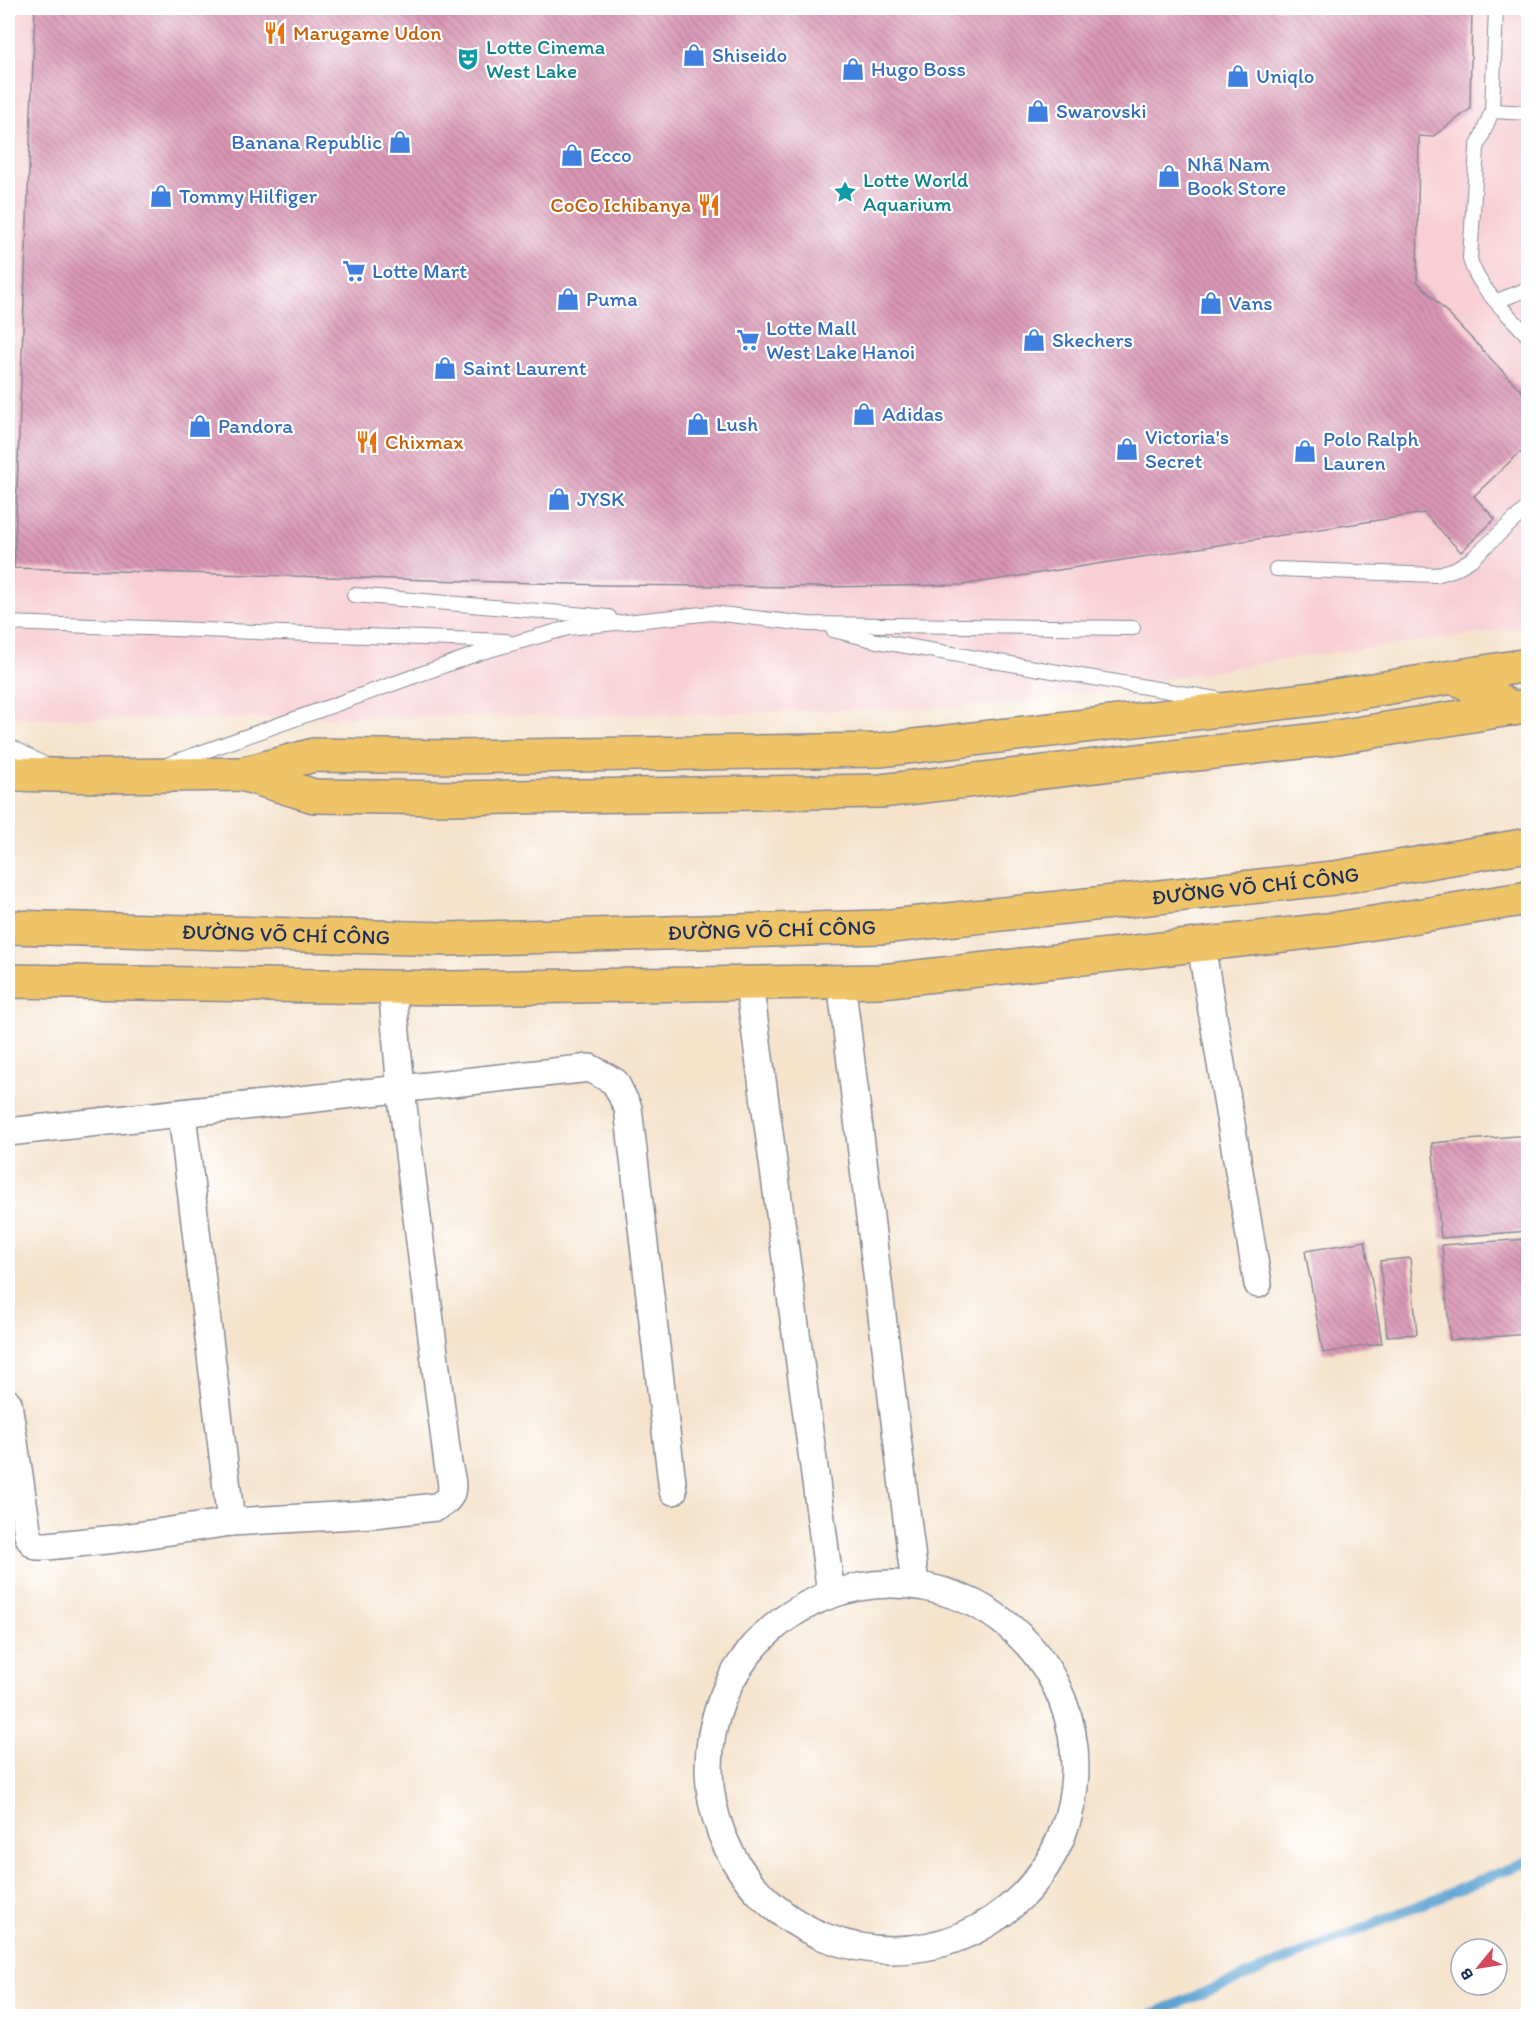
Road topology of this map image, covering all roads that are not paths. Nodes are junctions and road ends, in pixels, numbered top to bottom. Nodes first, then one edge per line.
1 (1496, 8) edge
2 (1492, 111) junction
3 (1528, 113) edge
4 (1528, 289) edge
5 (1497, 301) junction
6 (1526, 330) edge
7 (1528, 507) edge
8 (1276, 570) dead end
9 (354, 595) dead end
10 (638, 619) junction
11 (8, 623) edge
12 (808, 624) junction
13 (1133, 628) dead end
14 (520, 641) junction
15 (1528, 665) edge
16 (1455, 677) junction
17 (1256, 706) junction
18 (1521, 707) edge
19 (8, 746) edge
20 (8, 774) edge
21 (242, 774) junction
22 (64, 775) junction
23 (137, 775) junction
24 (1528, 845) edge
25 (1528, 898) edge
26 (8, 927) edge
27 (1201, 945) junction
28 (8, 981) edge
29 (841, 981) junction
30 (749, 983) junction
31 (392, 987) junction
32 (401, 1090) junction
33 (182, 1114) junction
34 (8, 1132) edge
35 (1258, 1284) dead end
36 (8, 1403) edge
37 (673, 1491) dead end
38 (231, 1522) junction
39 (915, 1584) junction
40 (831, 1594) junction

1 - 2 lane
2 - 3 lane
2 - 5 lane
4 - 5 lane
5 - 6 lane
7 - 8 lane
9 - 10 lane
10 - 12 lane
10 - 14 lane
11 - 14 lane
12 - 13 lane
12 - 17 lane
14 - 23 lane
15 - 16 main road
16 - 17 main road
16 - 18 main road
17 - 21 main road
18 - 21 main road
19 - 22 lane
20 - 22 main road
21 - 23 main road
22 - 23 main road
24 - 26 main road, ĐƯỜNG VÕ CHÍ CÔNG
25 - 27 main road
27 - 29 main road
27 - 35 street
28 - 31 main road
29 - 30 main road
29 - 39 street
30 - 31 main road
30 - 40 street
31 - 32 street
32 - 33 street
32 - 37 street
32 - 38 street
33 - 34 street
33 - 38 street
36 - 38 street
39 - 40 street
39 - 40 street

